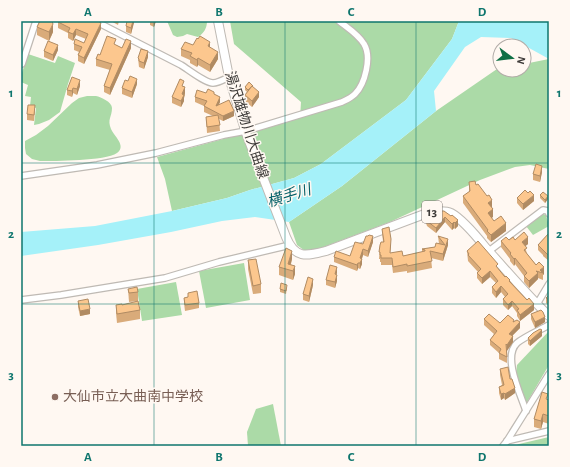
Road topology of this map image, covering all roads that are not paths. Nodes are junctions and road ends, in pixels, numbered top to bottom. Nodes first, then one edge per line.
1 (36, 21) edge
2 (95, 21) edge
3 (218, 21) edge
4 (340, 21) edge
5 (21, 64) edge
6 (229, 77) junction
7 (246, 132) junction
8 (21, 176) edge
9 (549, 214) edge
10 (288, 241) junction
11 (489, 251) junction
12 (549, 284) edge
13 (21, 300) edge
14 (537, 304) junction
15 (549, 316) edge
16 (549, 325) edge
17 (549, 374) edge
18 (526, 411) junction
19 (549, 432) edge
20 (505, 444) edge

1 - 5 street
2 - 6 street
3 - 6 main road, 湯沢雄物川大曲線
4 - 7 street
6 - 7 main road, 湯沢雄物川大曲線
7 - 8 street
7 - 10 main road, 湯沢雄物川大曲線
9 - 11 street
10 - 11 main road, 13
10 - 13 street
11 - 14 main road, 13
12 - 14 street
14 - 15 main road, 13
16 - 18 street
17 - 18 street
18 - 20 street
19 - 20 street

